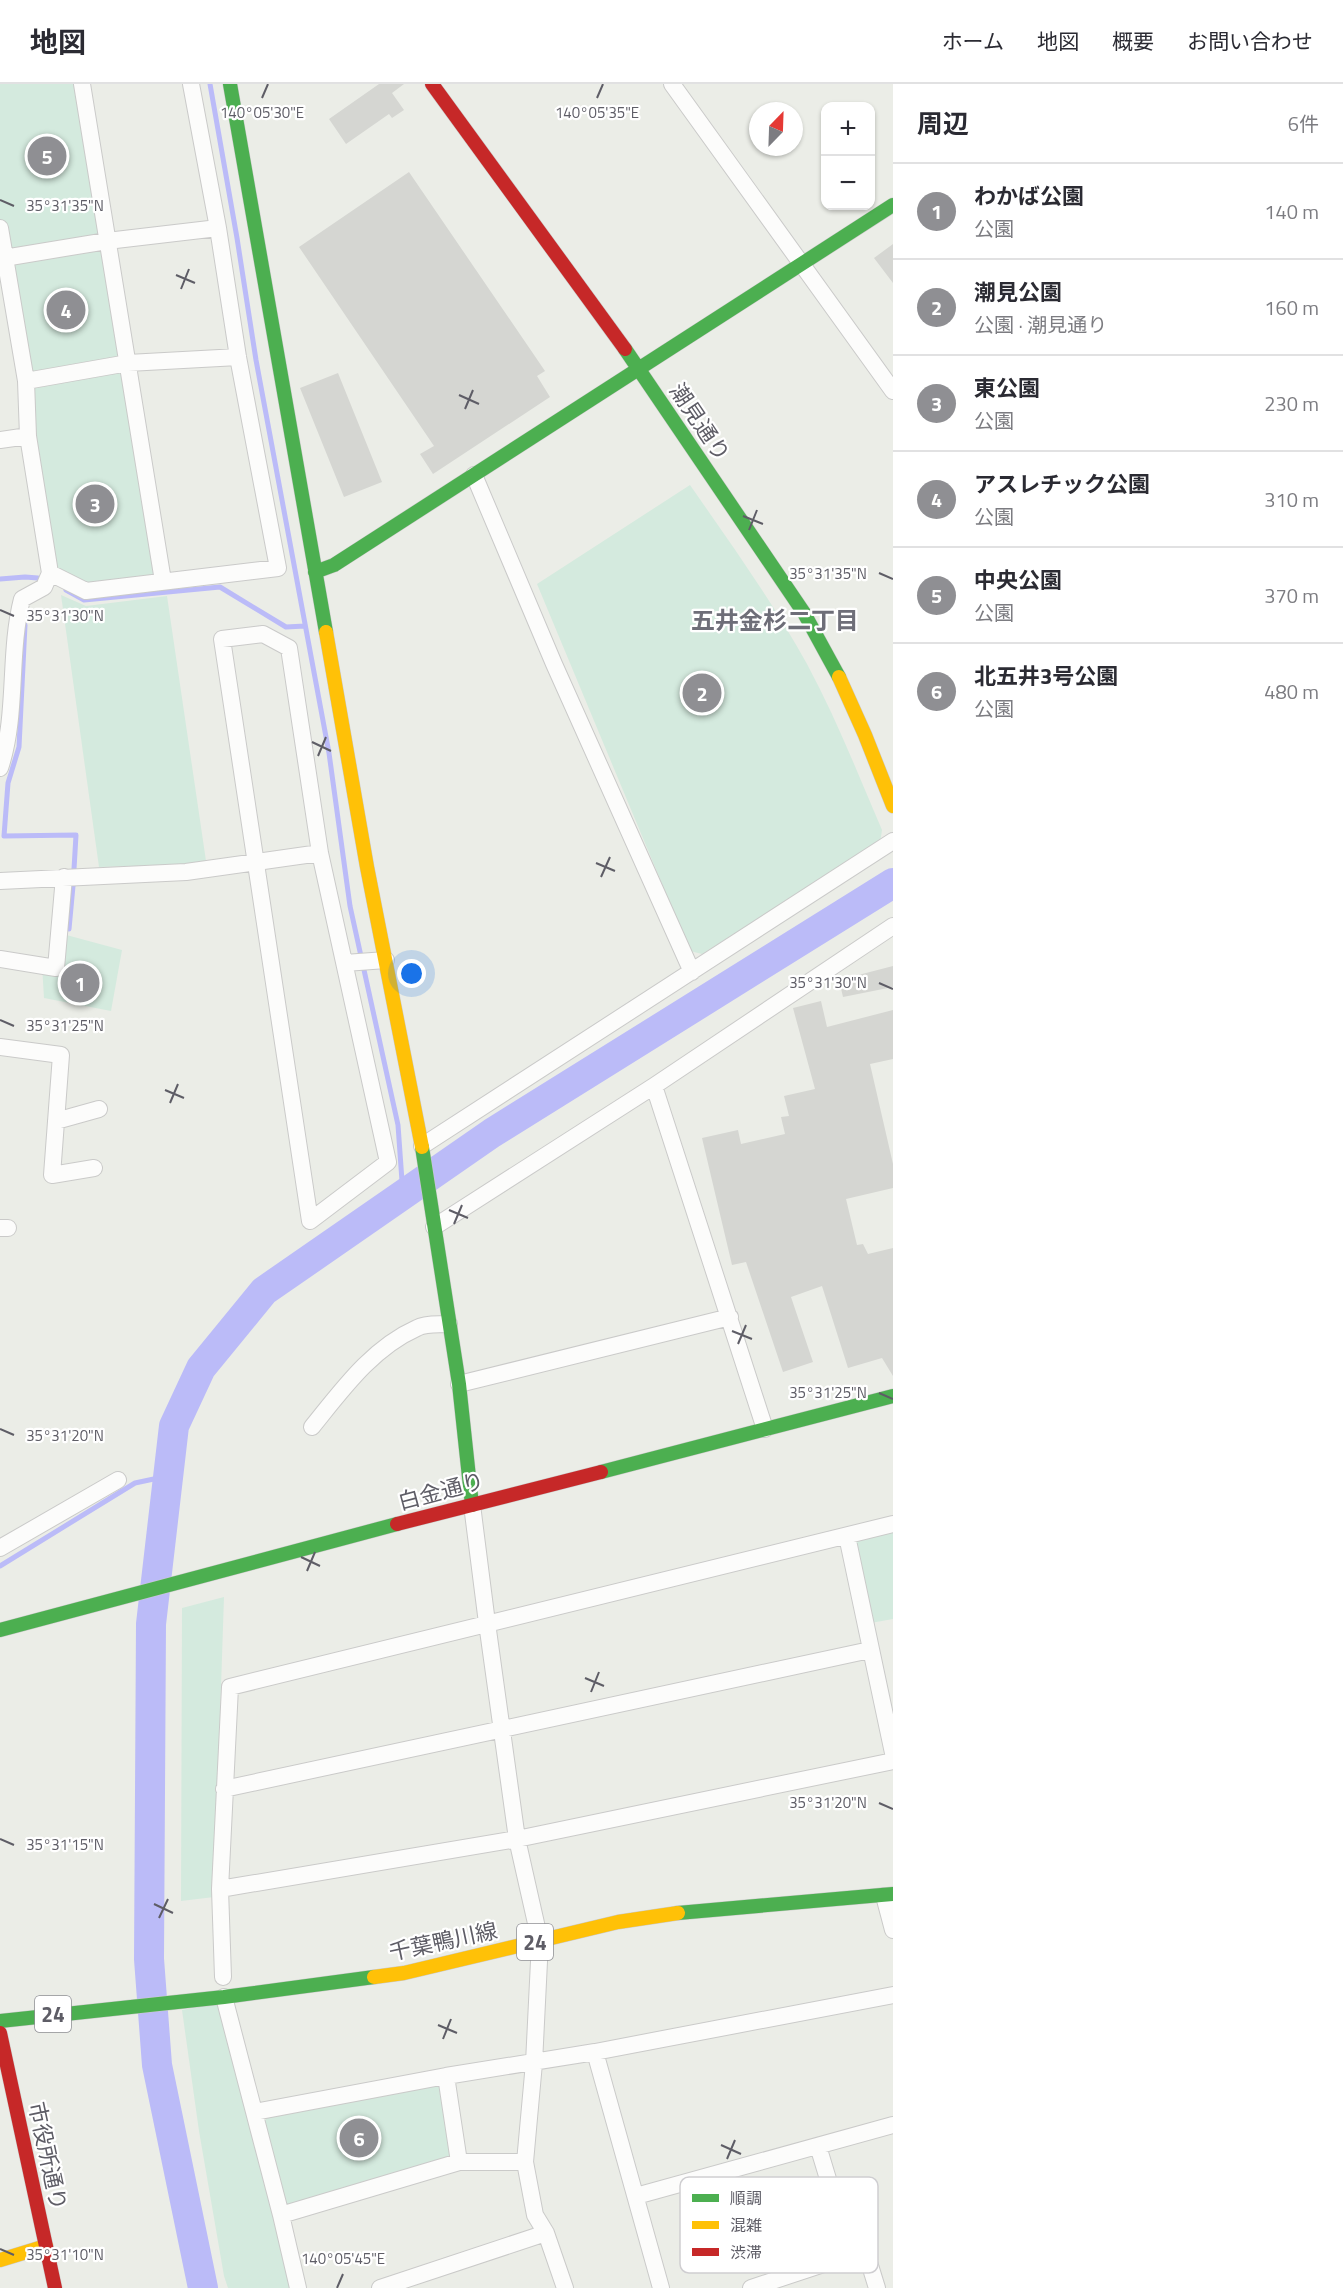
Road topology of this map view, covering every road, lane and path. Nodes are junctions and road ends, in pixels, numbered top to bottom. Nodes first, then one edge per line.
1 (82, 84) edge
2 (191, 84) edge
3 (230, 84) edge
4 (432, 84) edge
5 (672, 84) edge
6 (893, 204) edge
7 (0, 228) edge
8 (218, 228) junction
9 (107, 241) junction
10 (4, 258) junction
11 (802, 263) junction
12 (238, 357) junction
13 (128, 363) junction
14 (639, 368) junction
15 (26, 381) junction
16 (893, 391) edge
17 (28, 436) junction
18 (0, 440) edge
19 (474, 475) junction
20 (50, 573) junction
21 (315, 573) junction
22 (163, 581) junction
23 (8, 623) edge
24 (0, 768) edge
25 (893, 806) edge
26 (893, 841) edge
27 (320, 854) junction
28 (254, 862) junction
29 (64, 878) junction
30 (0, 882) edge
31 (893, 926) edge
32 (0, 959) edge
33 (386, 960) junction
34 (345, 963) junction
35 (692, 972) junction
36 (0, 1047) edge
37 (0, 1058) edge
38 (60, 1065) junction
39 (654, 1086) junction
40 (99, 1109) dead end
41 (56, 1121) junction
42 (422, 1146) junction
43 (94, 1168) dead end
44 (434, 1227) junction
45 (730, 1317) junction
46 (449, 1324) junction
47 (459, 1384) junction
48 (893, 1396) edge
49 (312, 1427) dead end
50 (765, 1429) junction
51 (118, 1480) dead end
52 (472, 1505) junction
53 (893, 1524) edge
54 (847, 1536) junction
55 (0, 1548) edge
56 (486, 1623) junction
57 (0, 1630) edge
58 (870, 1650) junction
59 (501, 1731) junction
60 (893, 1753) edge
61 (893, 1761) edge
62 (224, 1789) junction
63 (517, 1839) junction
64 (220, 1888) junction
65 (888, 1895) edge
66 (893, 1930) edge
67 (540, 1941) junction
68 (222, 1977) dead end
69 (893, 1995) edge
70 (224, 1997) junction
71 (0, 2021) edge
72 (0, 2033) edge
73 (595, 2052) junction
74 (534, 2063) junction
75 (446, 2076) junction
76 (255, 2112) junction
77 (893, 2125) edge
78 (819, 2146) junction
79 (459, 2162) junction
80 (525, 2162) junction
81 (706, 2177) edge
82 (828, 2177) edge
83 (680, 2184) edge
84 (636, 2196) junction
85 (281, 2215) junction
86 (546, 2233) junction
87 (46, 2246) junction
88 (0, 2260) edge
89 (796, 2273) edge
90 (872, 2273) edge
91 (55, 2288) edge
92 (298, 2288) edge
93 (380, 2288) edge
94 (565, 2288) edge
95 (661, 2288) edge
96 (751, 2288) edge
97 (877, 2288) edge

1 - 9 street
2 - 8 street
3 - 21 street
4 - 14 street, 潮見通り
5 - 11 street
6 - 11 street
7 - 10 street
8 - 9 street
8 - 12 street
9 - 10 street
9 - 13 street
10 - 15 street
11 - 14 street
11 - 16 street
12 - 13 street
12 - 22 street
13 - 15 street
13 - 22 street
14 - 19 street
14 - 25 street, 潮見通り
15 - 17 street
17 - 18 street
17 - 20 street
19 - 21 street
19 - 35 street
20 - 22 street
20 - 23 street
21 - 33 street
23 - 24 street
26 - 35 street
27 - 28 street
27 - 28 street
27 - 34 street
28 - 29 street
28 - 34 street
29 - 30 street
29 - 32 street
31 - 39 street
33 - 34 street
33 - 42 street
35 - 42 street
36 - 38 street
37 - 38 street
38 - 41 street
39 - 44 street
39 - 45 street
40 - 41 street
41 - 43 street
42 - 44 street
44 - 46 street
45 - 47 street
45 - 50 street
46 - 47 street
46 - 49 street
47 - 52 street
48 - 50 street, 白金通り
50 - 52 street, 白金通り
51 - 55 street
52 - 56 street
52 - 57 street, 白金通り
53 - 54 street
54 - 56 street
54 - 58 street
56 - 59 street
56 - 62 street
58 - 59 street
58 - 60 street
59 - 62 street
59 - 63 street
61 - 63 street
62 - 64 street
63 - 64 street
63 - 67 street
64 - 68 street
65 - 66 street
65 - 67 street, 千葉鴨川線 / 24
67 - 70 street, 千葉鴨川線 / 24
67 - 74 street
69 - 73 street
70 - 71 street, 千葉鴨川線 / 24
70 - 76 street
72 - 87 street, 市役所通り
73 - 74 street
73 - 84 street
74 - 75 street
74 - 80 street
75 - 76 street
75 - 79 street
76 - 85 street
77 - 78 street
78 - 81 street
78 - 82 street
79 - 80 street
79 - 85 street
80 - 86 street
83 - 84 street
84 - 95 street
85 - 92 street
86 - 93 street
86 - 94 street
87 - 88 street
87 - 91 street, 市役所通り
89 - 96 street
90 - 97 street

